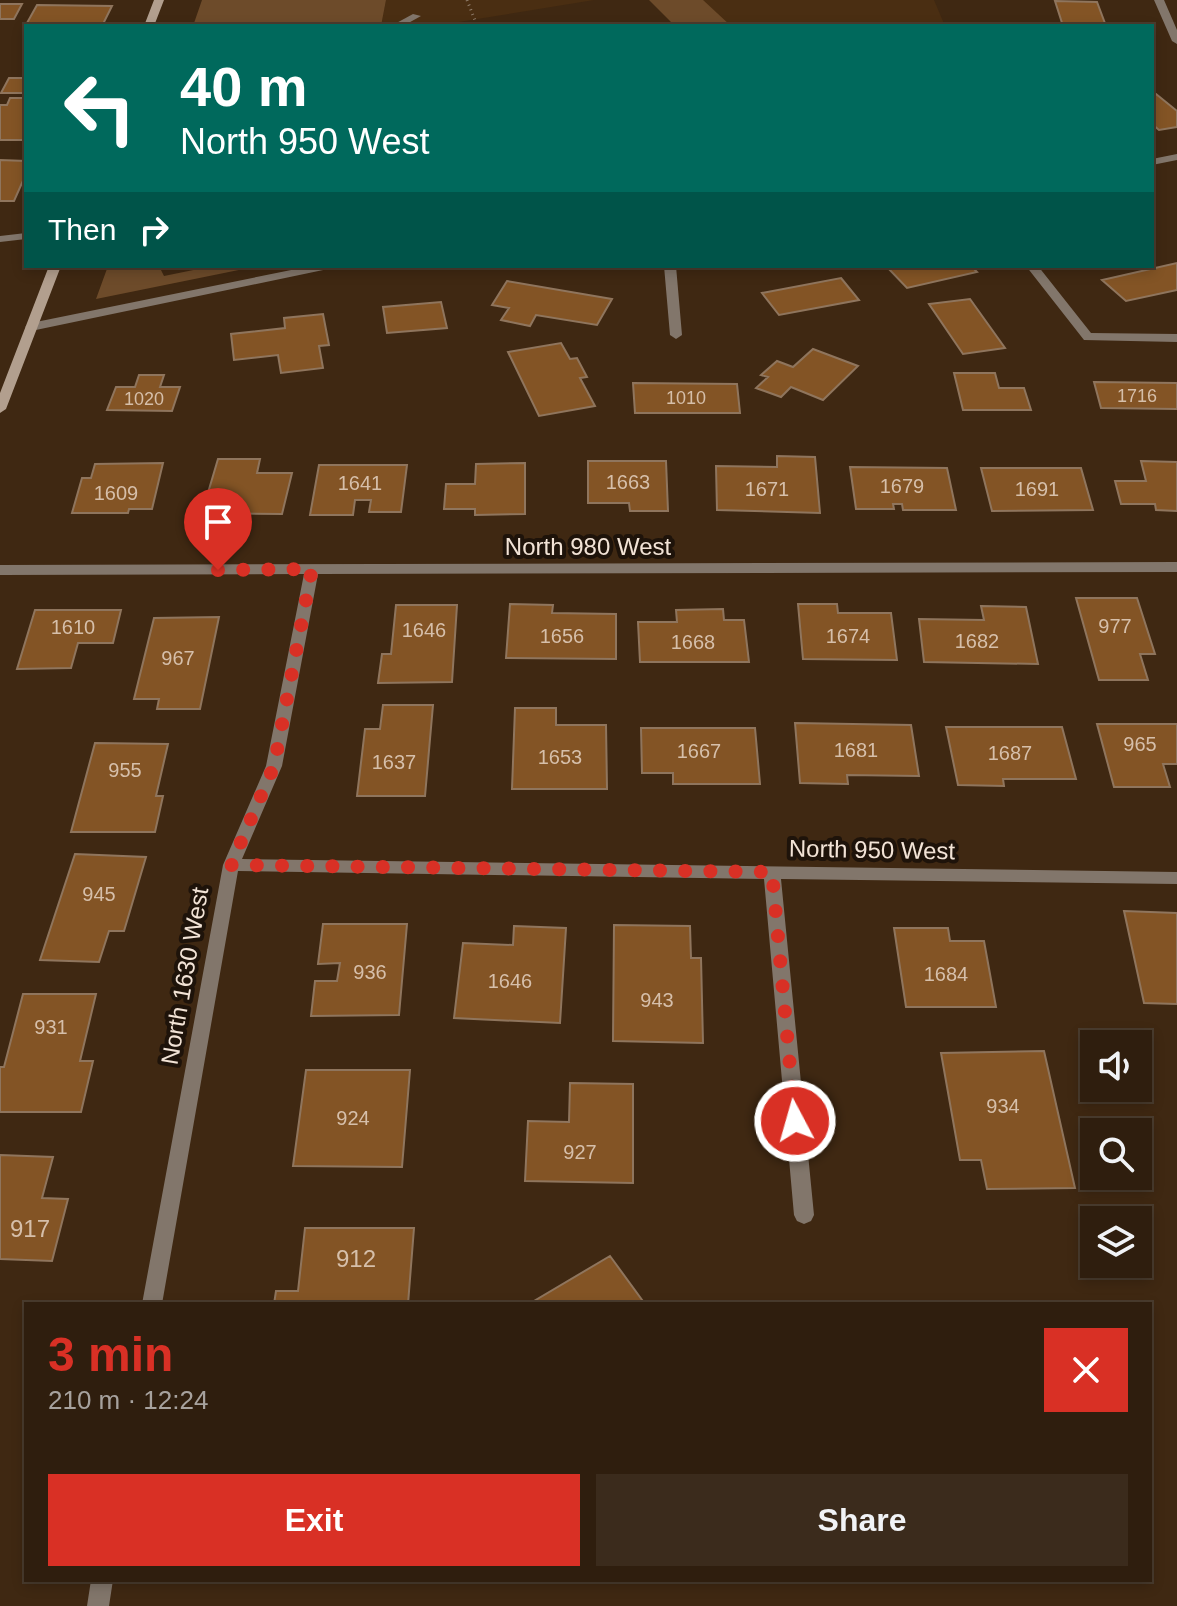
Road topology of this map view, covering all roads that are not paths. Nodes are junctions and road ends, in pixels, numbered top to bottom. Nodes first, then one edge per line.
1 (159, 0) edge
2 (1159, 0) edge
3 (416, 16) dead end
4 (150, 24) edge
5 (400, 24) edge
6 (1177, 41) edge
7 (1177, 157) edge
8 (1154, 162) edge
9 (24, 236) edge
10 (0, 239) edge
11 (54, 268) edge
12 (318, 268) edge
13 (670, 268) edge
14 (1034, 268) edge
15 (31, 327) junction
16 (676, 335) dead end
17 (1177, 338) edge
18 (0, 409) edge
19 (1177, 567) edge
20 (312, 569) junction
21 (0, 570) edge
22 (231, 865) junction
23 (772, 872) junction
24 (1177, 878) edge
25 (804, 1215) dead end
26 (152, 1302) edge
27 (102, 1582) edge
28 (98, 1606) edge

1 - 4 main road
2 - 6 street
3 - 5 street
7 - 8 street
9 - 10 street
11 - 15 main road
12 - 15 street
13 - 16 street
14 - 17 street
15 - 18 main road
19 - 20 street, North 980 West
20 - 21 street, North 980 West
20 - 22 street, North 1630 West
22 - 23 street, North 950 West
22 - 26 street, North 1630 West
23 - 24 street, North 950 West
23 - 25 street
27 - 28 street

